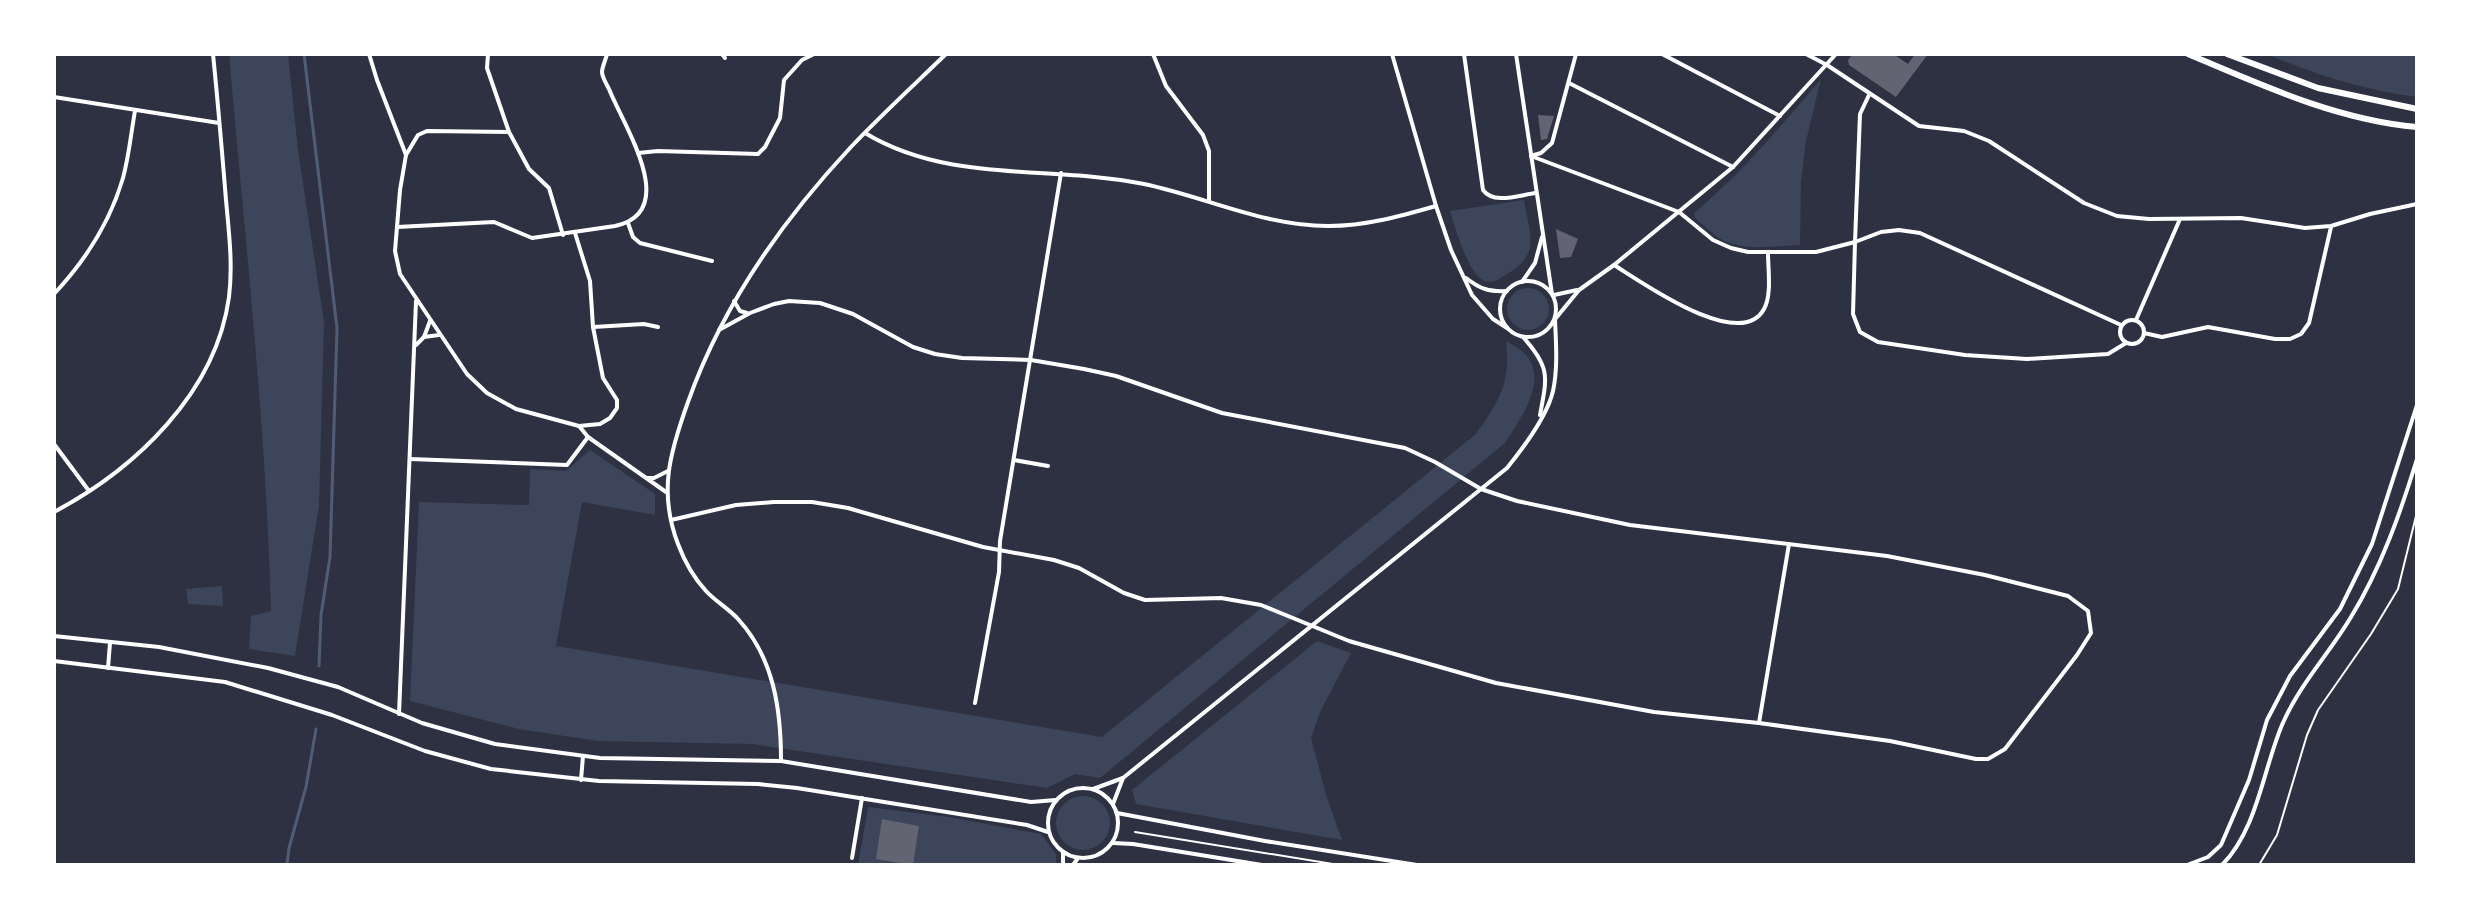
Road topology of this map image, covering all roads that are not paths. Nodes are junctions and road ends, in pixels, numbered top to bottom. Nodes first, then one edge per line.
1 (213, 54) edge
2 (369, 54) edge
3 (488, 54) edge
4 (607, 54) edge
5 (814, 54) edge
6 (946, 54) edge
7 (1153, 54) edge
8 (1392, 54) edge
9 (1464, 54) edge
10 (1516, 54) edge
11 (1576, 54) edge
12 (1662, 54) edge
13 (1806, 54) edge
14 (1836, 54) edge
15 (2188, 54) edge
16 (2227, 54) edge
17 (1827, 65) junction
18 (1569, 83) junction
19 (1869, 95) junction
20 (54, 97) edge
21 (2417, 109) edge
22 (135, 111) junction
23 (1780, 116) junction
24 (219, 123) junction
25 (2417, 127) edge
26 (509, 132) junction
27 (865, 133) junction
28 (638, 153) junction
29 (406, 155) junction
30 (1531, 156) junction
31 (1733, 167) junction
32 (1061, 173) junction
33 (1536, 193) junction
34 (1209, 201) junction
35 (2417, 204) edge
36 (1436, 206) junction
37 (1679, 212) junction
38 (2180, 219) junction
39 (628, 223) junction
40 (2331, 226) junction
41 (397, 227) junction
42 (575, 233) junction
43 (1542, 233) junction
44 (563, 235) junction
45 (1855, 242) junction
46 (1768, 253) junction
47 (712, 261) dead end
48 (1614, 265) junction
49 (1464, 277) junction
50 (1522, 282) junction
51 (1579, 290) junction
52 (1507, 291) junction
53 (54, 294) edge
54 (1553, 295) junction
55 (416, 300) junction
56 (734, 301) junction
57 (750, 313) junction
58 (426, 316) junction
59 (1555, 319) junction
60 (2136, 320) junction
61 (430, 321) junction
62 (416, 325) junction
63 (2121, 325) junction
64 (593, 327) junction
65 (658, 327) dead end
66 (1507, 328) junction
67 (719, 330) junction
68 (2144, 333) junction
69 (439, 335) junction
70 (424, 337) junction
71 (1523, 337) junction
72 (2126, 343) junction
73 (416, 345) junction
74 (1031, 360) junction
75 (2417, 405) edge
76 (1539, 422) junction
77 (579, 426) junction
78 (588, 437) junction
79 (54, 444) edge
80 (410, 459) junction
81 (2417, 459) edge
82 (1014, 460) junction
83 (1048, 466) dead end
84 (668, 471) junction
85 (646, 478) junction
86 (1481, 489) junction
87 (89, 491) junction
88 (666, 492) junction
89 (54, 512) edge
90 (671, 520) junction
91 (1789, 543) junction
92 (1000, 550) junction
93 (1312, 625) junction
94 (54, 636) edge
95 (110, 643) junction
96 (54, 661) edge
97 (108, 668) junction
98 (975, 703) dead end
99 (399, 714) junction
100 (1759, 723) junction
101 (583, 756) junction
102 (781, 761) junction
103 (1123, 778) junction
104 (581, 780) junction
105 (1093, 789) junction
106 (862, 798) junction
107 (1056, 800) junction
108 (1113, 804) junction
109 (1117, 813) junction
110 (1048, 832) junction
111 (1113, 843) junction
112 (1063, 852) junction
113 (852, 858) dead end
114 (1078, 858) junction
115 (1063, 865) edge
116 (1073, 865) edge
117 (1262, 865) edge
118 (1417, 865) edge
119 (2187, 865) edge
120 (2222, 865) edge

1 - 24 street
2 - 29 street
3 - 26 street
4 - 28 street
5 - 28 street
6 - 27 street
7 - 34 street
8 - 36 street
9 - 33 street
10 - 30 street
11 - 18 street
12 - 23 street
13 - 17 street
14 - 17 street
15 - 25 main road
16 - 21 main road
17 - 19 street
17 - 23 street
18 - 30 street
18 - 31 street
19 - 38 street
19 - 45 street
20 - 22 street
22 - 24 street
22 - 53 street
23 - 31 street
24 - 87 street
26 - 29 street
26 - 44 street
27 - 32 street
27 - 56 street
28 - 39 street
29 - 41 street
30 - 33 street
30 - 37 street
31 - 37 street
32 - 34 street
32 - 74 street
33 - 43 street
34 - 36 street
35 - 40 street
36 - 49 street
37 - 46 street
37 - 48 street
38 - 40 street
38 - 60 street
39 - 42 street
39 - 47 street
40 - 68 street
41 - 44 street
41 - 55 street
42 - 44 street
42 - 64 street
43 - 50 street
43 - 54 street
45 - 46 street
45 - 63 street
45 - 72 street
46 - 48 street
48 - 51 street
49 - 52 street
49 - 66 street
50 - 52 street
50 - 54 street
51 - 54 street
51 - 59 street
52 - 66 street
54 - 59 street
55 - 58 street
55 - 62 street
56 - 57 street
56 - 67 street
57 - 67 street
57 - 74 street
58 - 61 street
58 - 62 street
59 - 71 street
59 - 76 street
60 - 63 street
60 - 68 street
61 - 69 street
61 - 70 street
62 - 73 street
63 - 72 street
64 - 65 street
64 - 77 street
66 - 71 street
67 - 84 street
68 - 72 street
69 - 70 street
69 - 77 street
70 - 73 street
71 - 76 street
73 - 80 street
74 - 82 street
74 - 86 street
75 - 119 street
76 - 86 street
77 - 78 street
78 - 80 street
78 - 85 street
79 - 87 street
80 - 99 street
81 - 120 street
82 - 83 street
82 - 92 street
84 - 85 street
84 - 88 street
85 - 88 street
86 - 91 street
86 - 93 street
87 - 89 street
88 - 90 street
90 - 92 street
90 - 102 street
91 - 100 street
91 - 100 street
92 - 93 street
92 - 98 street
93 - 100 street
93 - 103 street
94 - 95 street
95 - 97 street
95 - 99 street
96 - 97 street
97 - 104 street
99 - 101 street
101 - 102 street
101 - 104 street
102 - 107 street
103 - 105 street
103 - 108 street
104 - 106 street
105 - 107 street
105 - 108 street
106 - 110 street
106 - 113 street
107 - 110 street
108 - 109 street
109 - 111 street
109 - 118 street
110 - 112 street
111 - 114 street
111 - 117 street
112 - 114 street
112 - 115 street
114 - 116 street

